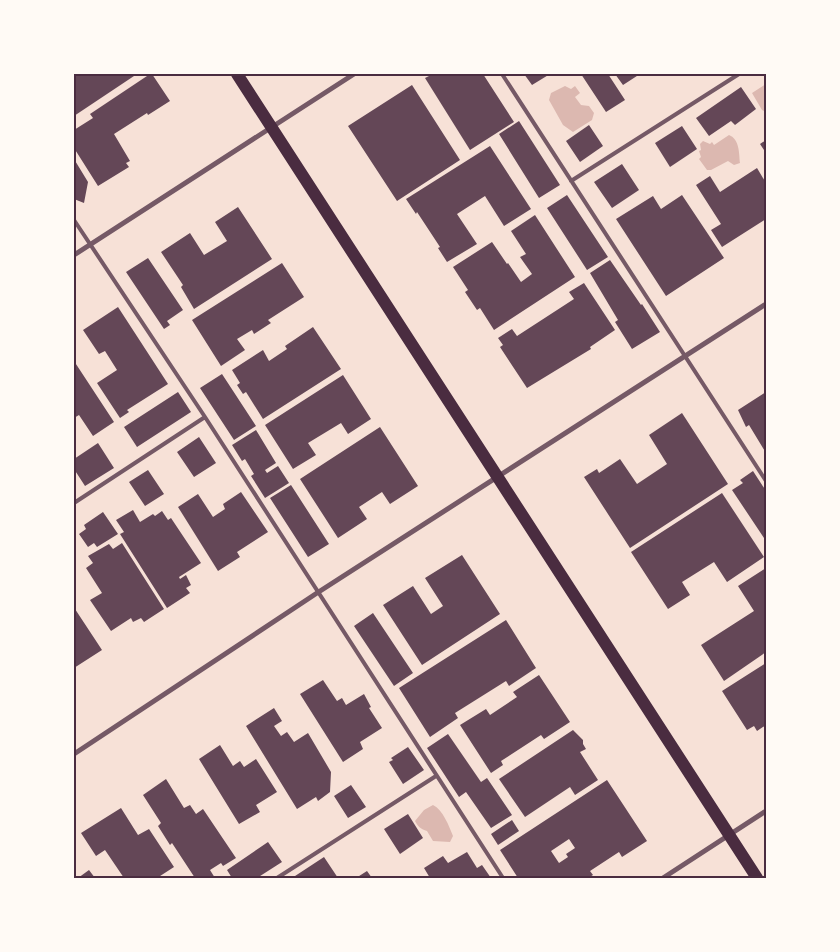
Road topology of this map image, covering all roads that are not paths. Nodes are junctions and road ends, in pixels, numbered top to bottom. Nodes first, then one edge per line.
1 (237, 74) edge
2 (354, 74) edge
3 (502, 74) edge
4 (739, 74) edge
5 (272, 127) junction
6 (571, 180) junction
7 (74, 220) edge
8 (90, 245) junction
9 (74, 255) edge
10 (766, 304) edge
11 (685, 356) junction
12 (204, 418) junction
13 (498, 476) junction
14 (766, 481) edge
15 (74, 502) edge
16 (317, 593) junction
17 (74, 754) edge
18 (436, 776) junction
19 (766, 811) edge
20 (729, 835) junction
21 (278, 878) edge
22 (503, 878) edge
23 (663, 878) edge
24 (757, 878) edge

1 - 5 main road
2 - 5 street
3 - 6 lane
4 - 6 lane
5 - 8 street
5 - 13 main road
6 - 11 lane
7 - 8 lane
8 - 9 street
8 - 12 lane
10 - 11 street
11 - 13 street
11 - 14 lane
12 - 15 lane
12 - 16 lane
13 - 16 street
13 - 20 main road
16 - 17 street
16 - 18 lane
18 - 21 lane
18 - 22 lane
19 - 20 street
20 - 23 street
20 - 24 main road

